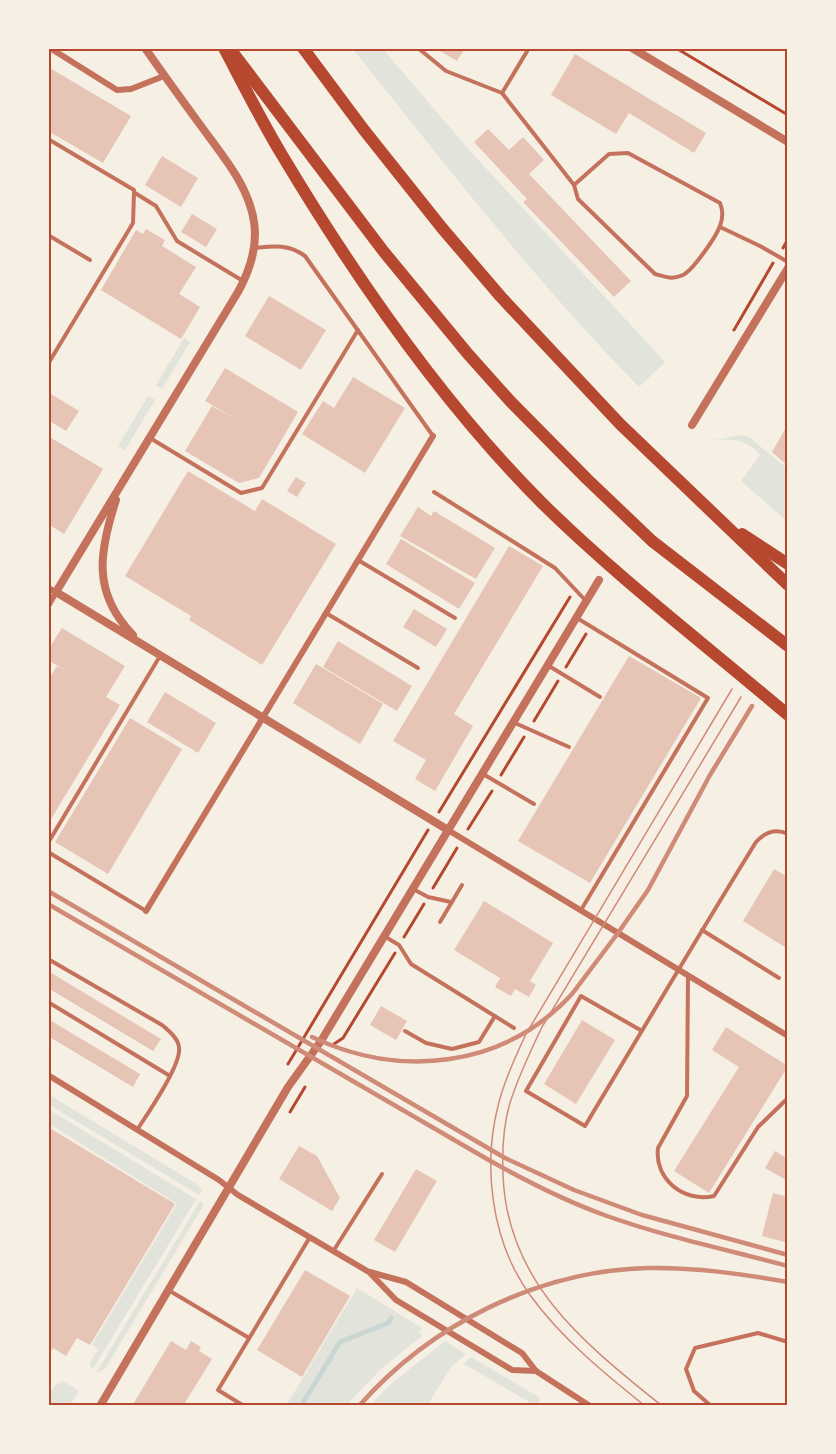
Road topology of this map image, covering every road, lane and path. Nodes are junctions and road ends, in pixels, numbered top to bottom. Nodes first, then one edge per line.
1 (50, 48) edge
2 (145, 48) edge
3 (224, 48) edge
4 (229, 48) edge
5 (303, 48) edge
6 (418, 48) edge
7 (529, 48) edge
8 (632, 48) edge
9 (676, 48) edge
10 (164, 76) junction
11 (502, 93) junction
12 (788, 115) edge
13 (48, 139) edge
14 (788, 142) edge
15 (574, 185) junction
16 (134, 193) junction
17 (720, 227) junction
18 (48, 235) edge
19 (788, 239) edge
20 (255, 248) junction
21 (777, 256) junction
22 (90, 260) dead end
23 (788, 262) edge
24 (788, 268) edge
25 (244, 281) junction
26 (358, 330) junction
27 (732, 334) dead end
28 (48, 363) edge
29 (692, 425) dead end
30 (433, 436) joint
31 (150, 438) junction
32 (121, 485) junction
33 (434, 492) dead end
34 (713, 515) junction
35 (358, 560) junction
36 (787, 563) edge
37 (600, 580) dead end
38 (788, 585) edge
39 (574, 589) junction
40 (52, 590) edge
41 (586, 602) junction
42 (48, 606) edge
43 (326, 613) junction
44 (577, 617) junction
45 (455, 618) dead end
46 (591, 626) junction
47 (145, 646) junction
48 (788, 646) edge
49 (160, 656) junction
50 (548, 665) junction
51 (418, 668) dead end
52 (562, 675) junction
53 (600, 696) dead end
54 (788, 716) edge
55 (263, 717) junction
56 (513, 722) junction
57 (529, 730) junction
58 (569, 747) dead end
59 (482, 773) junction
60 (497, 782) junction
61 (445, 802) dead end
62 (534, 804) dead end
63 (474, 820) dead end
64 (448, 830) junction
65 (788, 834) edge
66 (422, 841) dead end
67 (48, 843) edge
68 (48, 852) edge
69 (451, 859) dead end
70 (462, 885) dead end
71 (413, 889) junction
72 (428, 897) junction
73 (452, 902) junction
74 (580, 910) junction
75 (146, 911) joint
76 (440, 922) dead end
77 (702, 930) junction
78 (384, 936) junction
79 (399, 945) junction
80 (48, 959) edge
81 (678, 969) junction
82 (688, 975) junction
83 (779, 978) dead end
84 (48, 1002) edge
85 (495, 1016) junction
86 (514, 1028) dead end
87 (405, 1031) dead end
88 (642, 1031) junction
89 (788, 1036) edge
90 (332, 1046) dead end
91 (286, 1066) dead end
92 (48, 1075) edge
93 (170, 1076) junction
94 (310, 1079) dead end
95 (788, 1098) edge
96 (288, 1114) dead end
97 (137, 1130) junction
98 (382, 1174) dead end
99 (229, 1188) junction
100 (311, 1236) junction
101 (334, 1250) junction
102 (369, 1272) junction
103 (170, 1291) junction
104 (249, 1338) junction
105 (788, 1342) edge
106 (536, 1371) junction
107 (100, 1406) edge
108 (244, 1406) edge
109 (590, 1406) edge
110 (711, 1406) edge

1 - 10 street
2 - 10 street
3 - 54 highway
4 - 48 highway
5 - 34 highway
6 - 11 lane
7 - 11 lane
8 - 14 street
9 - 12 path
10 - 20 street
11 - 15 lane
13 - 16 lane
15 - 17 lane
15 - 17 lane
16 - 25 lane
16 - 28 lane
17 - 21 lane
18 - 22 lane
19 - 21 path
20 - 25 street
20 - 26 lane
21 - 23 lane
21 - 27 path
24 - 29 street
25 - 31 street
26 - 30 lane
26 - 31 lane
30 - 35 street
31 - 32 street
32 - 40 street
32 - 47 street
33 - 39 lane
34 - 36 highway
34 - 38 highway
35 - 43 street
35 - 45 lane
37 - 41 street
39 - 41 lane
39 - 61 path
40 - 42 street
40 - 47 street
41 - 44 street
43 - 51 lane
43 - 55 street
44 - 46 lane
44 - 50 street
46 - 52 path
46 - 74 lane
47 - 49 street
49 - 55 street
49 - 67 lane
50 - 52 lane
50 - 56 street
52 - 53 lane
52 - 57 path
55 - 64 street
55 - 75 street
56 - 57 lane
56 - 59 street
57 - 58 lane
57 - 60 path
59 - 60 lane
59 - 64 street
60 - 62 lane
60 - 63 path
64 - 71 street
64 - 74 street
65 - 77 lane
66 - 91 path
68 - 75 lane
69 - 72 path
70 - 73 lane
71 - 72 lane
71 - 78 street
72 - 73 lane
72 - 79 path
73 - 76 lane
74 - 81 street
77 - 81 lane
77 - 83 lane
78 - 79 lane
78 - 99 street
79 - 85 lane
79 - 90 path
80 - 93 lane
81 - 82 street
81 - 88 lane
82 - 89 street
82 - 95 lane
84 - 93 lane
85 - 86 lane
85 - 87 lane
88 - 88 lane
92 - 97 street
93 - 97 lane
94 - 96 path
97 - 99 street
98 - 101 lane
99 - 100 street
99 - 103 street
100 - 101 street
100 - 104 lane
101 - 102 street
102 - 106 street
102 - 106 street
103 - 104 lane
103 - 107 street
104 - 108 lane
105 - 110 lane
106 - 109 street

